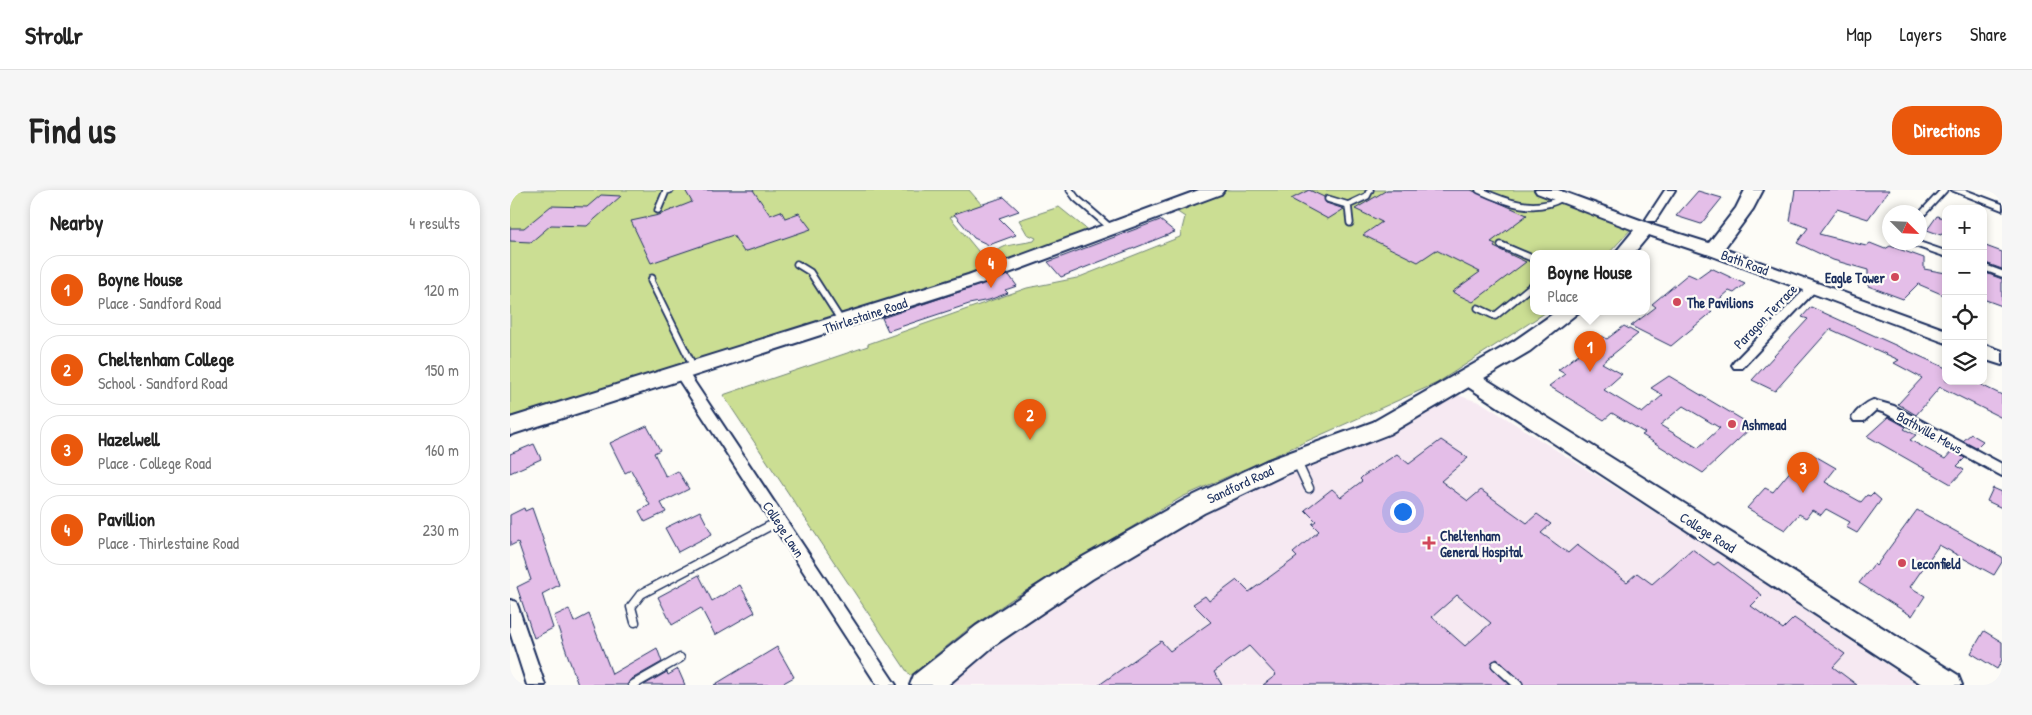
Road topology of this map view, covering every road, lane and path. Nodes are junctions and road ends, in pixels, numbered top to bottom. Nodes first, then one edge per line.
1 (670, 190) edge
2 (1070, 190) edge
3 (1215, 190) edge
4 (1370, 190) edge
5 (1479, 190) edge
6 (1543, 190) edge
7 (1670, 190) edge
8 (1754, 190) edge
9 (1944, 190) edge
10 (1956, 190) edge
11 (1562, 198) junction
12 (1328, 199) dead end
13 (1348, 206) junction
14 (2002, 207) edge
15 (1927, 208) edge
16 (658, 210) dead end
17 (1350, 223) dead end
18 (1648, 223) junction
19 (1112, 230) junction
20 (1501, 245) dead end
21 (1927, 247) edge
22 (1626, 250) edge
23 (1713, 250) junction
24 (1942, 253) edge
25 (1530, 257) edge
26 (796, 264) dead end
27 (1987, 268) edge
28 (2002, 274) edge
29 (652, 278) dead end
30 (1530, 287) edge
31 (1813, 287) junction
32 (1478, 308) dead end
33 (1565, 315) edge
34 (842, 323) junction
35 (1942, 335) edge
36 (1987, 352) edge
37 (2002, 358) edge
38 (1738, 365) dead end
39 (689, 372) junction
40 (1469, 378) junction
41 (1858, 418) dead end
42 (510, 427) edge
43 (1296, 460) junction
44 (2002, 472) edge
45 (1309, 488) dead end
46 (779, 521) junction
47 (510, 607) edge
48 (636, 622) dead end
49 (680, 658) dead end
50 (1496, 665) dead end
51 (1944, 684) edge
52 (536, 685) edge
53 (633, 685) edge
54 (886, 685) edge
55 (925, 685) edge
56 (1518, 685) edge

1 - 16 lane
2 - 19 lane
3 - 19 highway, Thirlestaine Road
4 - 13 lane
5 - 11 lane
6 - 11 main road, Bath Road
7 - 18 street
8 - 23 highway
9 - 15 lane
10 - 14 street
11 - 18 main road, Bath Road
12 - 13 lane
13 - 17 lane
18 - 22 highway
18 - 23 highway, Bath Road
19 - 34 highway, Thirlestaine Road
20 - 25 lane
21 - 24 lane
23 - 31 main road, Bath Road
26 - 34 lane
27 - 28 lane
29 - 39 lane
30 - 32 lane
31 - 35 main road, Bath Road
31 - 38 street, Paragon Terrace
33 - 40 highway, Sandford Road
34 - 39 highway, Thirlestaine Road
36 - 37 main road
39 - 42 highway, Thirlestaine Road
39 - 46 street, College Lawn
40 - 43 highway, Sandford Road
40 - 51 main road, College Road
41 - 44 street, Bathville Mews
43 - 45 lane
43 - 55 highway, Sandford Road
46 - 48 lane
46 - 54 street, College Lawn
47 - 52 street
49 - 53 lane
50 - 56 lane

